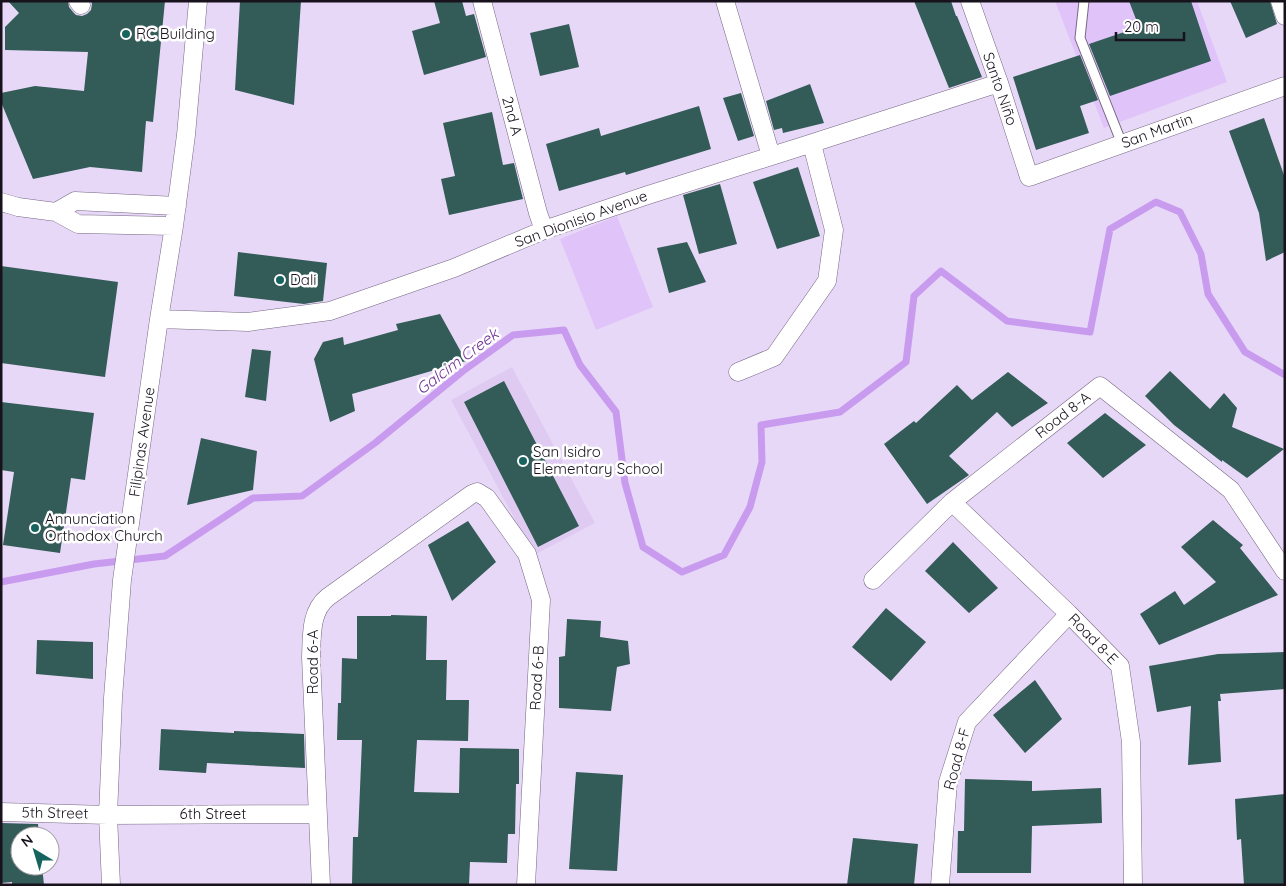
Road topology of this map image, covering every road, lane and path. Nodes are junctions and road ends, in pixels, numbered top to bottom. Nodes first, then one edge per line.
1 (198, 1) edge
2 (482, 1) edge
3 (725, 1) edge
4 (970, 1) edge
5 (1084, 1) edge
6 (1280, 1) edge
7 (1285, 16) edge
8 (999, 83) junction
9 (1285, 86) edge
10 (812, 144) junction
11 (1122, 144) junction
12 (771, 156) junction
13 (1029, 177) joint
14 (1, 202) edge
15 (177, 206) junction
16 (56, 212) junction
17 (174, 226) junction
18 (544, 230) junction
19 (159, 319) junction
20 (738, 372) dead end
21 (477, 492) joint
22 (952, 502) junction
23 (1285, 571) edge
24 (873, 580) dead end
25 (1069, 614) junction
26 (1, 812) edge
27 (318, 814) junction
28 (108, 815) junction
29 (111, 885) edge
30 (321, 885) edge
31 (526, 885) edge
32 (940, 885) edge
33 (1133, 885) edge

1 - 15 street, Filipinas Avenue
2 - 18 street, 2nd A
3 - 12 street
4 - 8 street, Santo Niño
5 - 11 lane
6 - 7 street
8 - 10 street, San Dionisio Avenue
8 - 13 street, Santo Niño
9 - 11 street, San Martin
10 - 12 street, San Dionisio Avenue
10 - 20 street
11 - 13 street, San Martin
12 - 18 street, San Dionisio Avenue
14 - 16 street
15 - 16 street
15 - 17 street, Filipinas Avenue
16 - 17 street
17 - 19 street, Filipinas Avenue
18 - 19 street, San Dionisio Avenue
19 - 28 street, Filipinas Avenue
21 - 27 street, Road 6-A
21 - 31 street, Road 6-B
22 - 23 street, Road 8-A
22 - 24 street, Road 8-A
22 - 25 street, Road 8-E
25 - 32 street, Road 8-F
25 - 33 street, Road 8-E
26 - 28 street, 5th Street
27 - 28 street, 6th Street
27 - 30 street, Road 6-A
28 - 29 street, Filipinas Avenue

